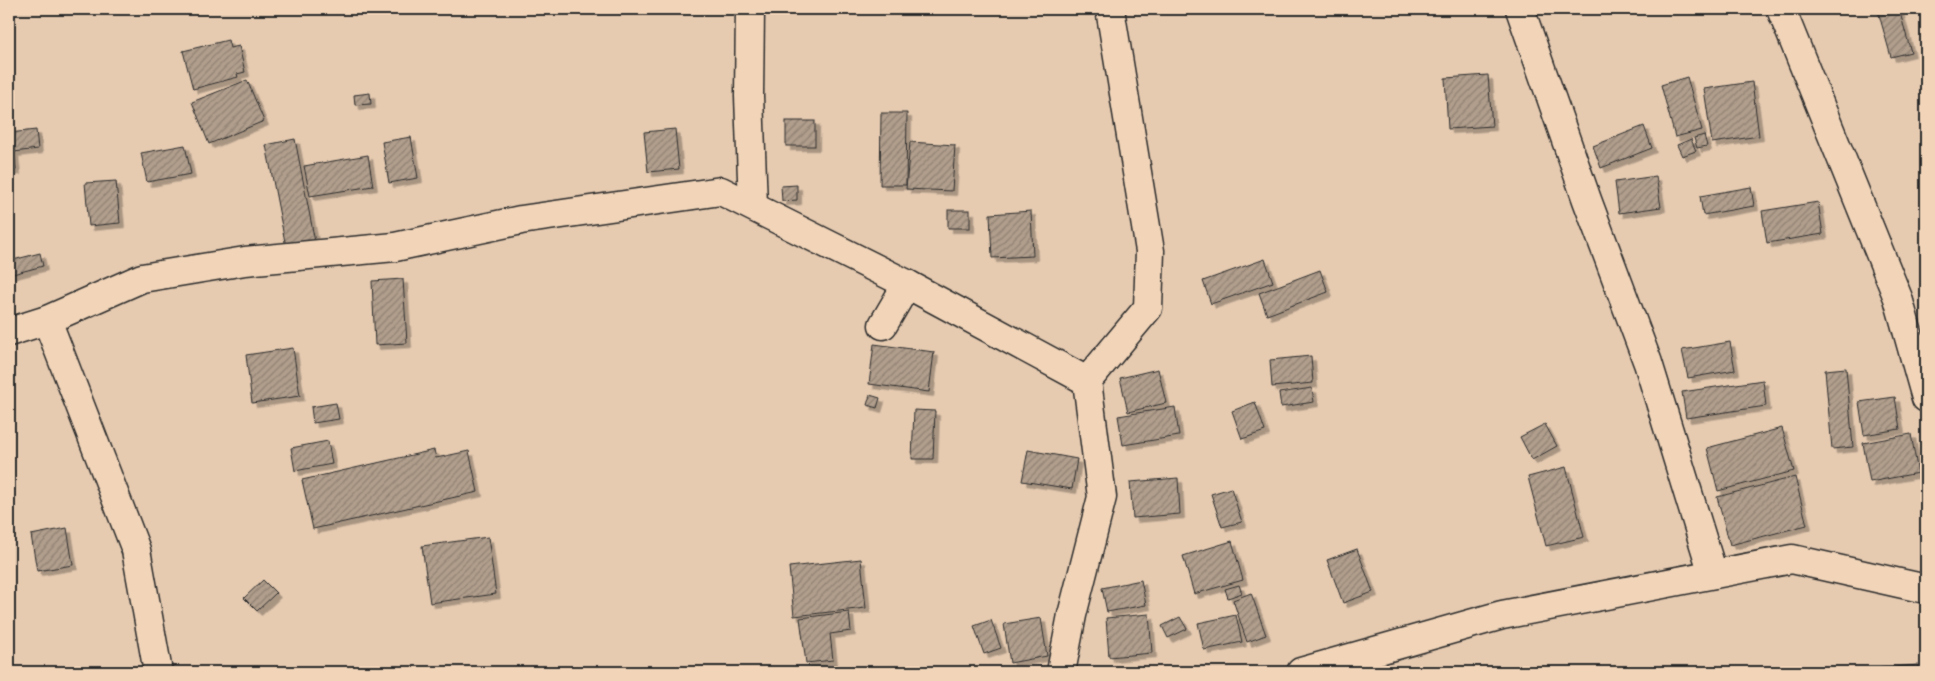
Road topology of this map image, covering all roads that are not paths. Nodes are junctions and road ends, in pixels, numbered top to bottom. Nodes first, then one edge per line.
1 (750, 9) edge
2 (1110, 9) edge
3 (1520, 9) edge
4 (1781, 9) edge
5 (753, 206) junction
6 (907, 284) junction
7 (47, 320) junction
8 (883, 325) dead end
9 (9, 332) edge
10 (1086, 380) junction
11 (1926, 398) edge
12 (1713, 574) junction
13 (1926, 589) edge
14 (158, 672) edge
15 (1061, 672) edge
16 (1301, 672) edge

1 - 5 street
2 - 10 street
3 - 12 street
4 - 11 street
5 - 6 street
5 - 7 street
6 - 8 street
6 - 10 street
7 - 9 street
7 - 14 street
10 - 15 street
12 - 13 street
12 - 16 street

